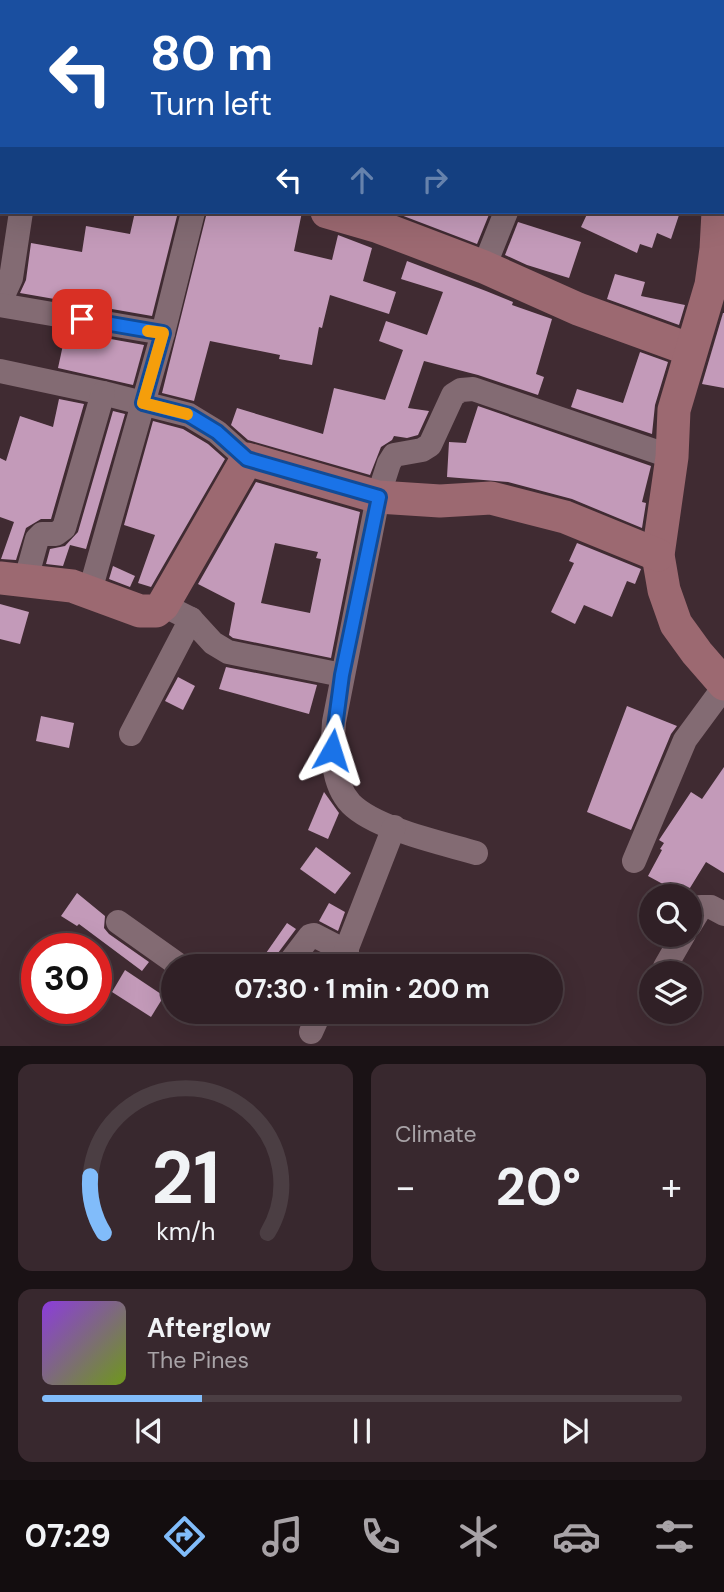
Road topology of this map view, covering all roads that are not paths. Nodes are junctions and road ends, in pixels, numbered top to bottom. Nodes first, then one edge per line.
1 (21, 214) edge
2 (193, 214) edge
3 (334, 214) edge
4 (505, 214) edge
5 (720, 225) edge
6 (484, 267) junction
7 (0, 304) edge
8 (163, 333) junction
9 (691, 350) junction
10 (0, 372) edge
11 (103, 393) junction
12 (143, 403) junction
13 (672, 457) junction
14 (247, 459) junction
15 (379, 497) junction
16 (658, 555) junction
17 (13, 579) edge
18 (90, 591) junction
19 (177, 612) junction
20 (342, 675) junction
21 (724, 685) edge
22 (131, 734) dead end
23 (394, 828) junction
24 (476, 853) dead end
25 (634, 861) dead end
26 (702, 907) edge
27 (724, 914) edge
28 (118, 922) dead end
29 (163, 954) edge
30 (296, 954) edge
31 (337, 954) edge
32 (345, 954) edge

1 - 7 street
2 - 8 street
3 - 6 street
4 - 6 street
5 - 9 street
6 - 9 street
7 - 8 street
8 - 12 street
9 - 13 street
10 - 11 street
11 - 12 street
11 - 17 street
12 - 14 street
12 - 18 street
13 - 15 street
13 - 16 street
14 - 15 street
14 - 19 street
15 - 16 street
15 - 20 street
16 - 21 street
17 - 18 street
18 - 19 street
19 - 20 street
19 - 22 street
20 - 23 street
21 - 25 street
23 - 24 street
23 - 32 street
26 - 27 street
28 - 29 street
30 - 31 street

